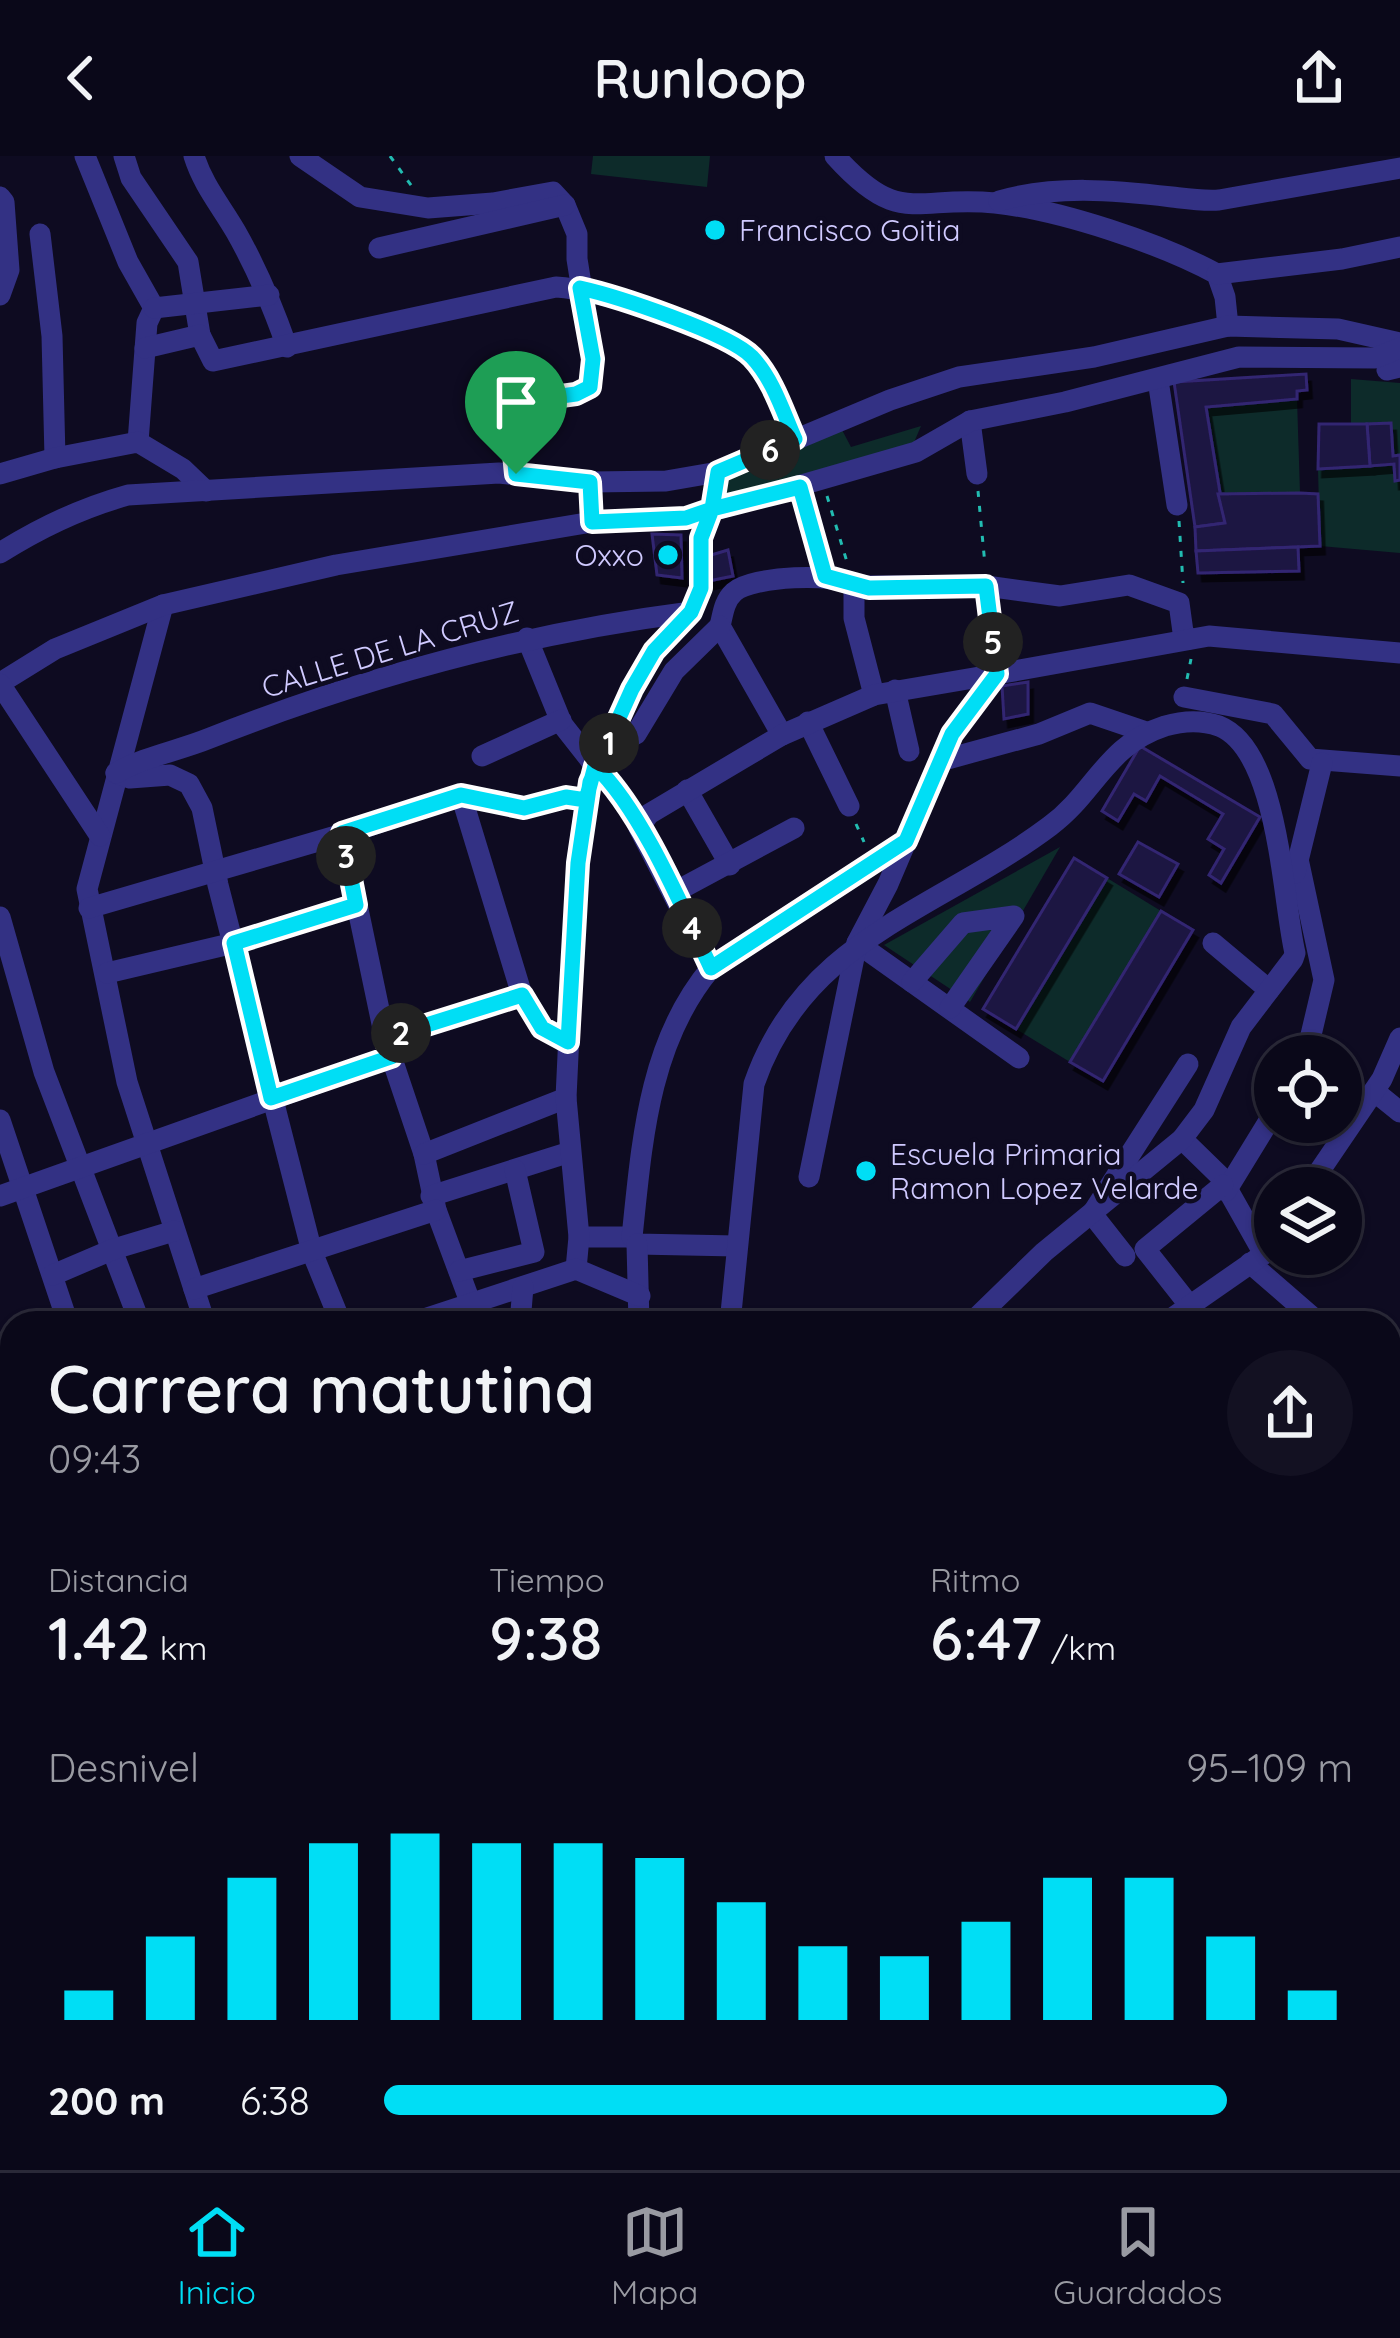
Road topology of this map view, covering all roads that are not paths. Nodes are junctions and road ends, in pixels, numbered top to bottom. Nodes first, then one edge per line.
1 (85, 156) edge
2 (124, 156) edge
3 (194, 156) edge
4 (300, 156) edge
5 (835, 156) edge
6 (1400, 168) edge
7 (0, 197) edge
8 (559, 198) junction
9 (993, 203) junction
10 (40, 234) dead end
11 (1400, 247) edge
12 (379, 248) dead end
13 (1217, 274) junction
14 (580, 288) junction
15 (0, 295) edge
16 (269, 295) junction
17 (194, 302) junction
18 (154, 308) junction
19 (1228, 326) junction
20 (200, 335) junction
21 (1400, 345) edge
22 (145, 347) junction
23 (287, 347) junction
24 (1158, 380) junction
25 (970, 421) junction
26 (795, 439) junction
27 (138, 442) junction
28 (55, 458) junction
29 (718, 472) junction
30 (0, 474) edge
31 (516, 474) junction
32 (977, 474) road end
33 (590, 482) junction
34 (206, 490) junction
35 (1177, 505) road end
36 (712, 509) junction
37 (592, 522) junction
38 (0, 554) edge
39 (854, 586) junction
40 (163, 605) junction
41 (691, 612) junction
42 (720, 626) junction
43 (527, 638) junction
44 (1189, 639) junction
45 (1400, 653) edge
46 (997, 674) junction
47 (0, 684) edge
48 (884, 693) junction
49 (1184, 697) road end
50 (561, 720) junction
51 (808, 722) junction
52 (1146, 732) junction
53 (782, 735) junction
54 (909, 751) dead end
55 (482, 756) dead end
56 (601, 758) junction
57 (940, 761) junction
58 (1322, 763) junction
59 (1393, 764) edge
60 (116, 773) junction
61 (687, 790) junction
62 (461, 795) junction
63 (586, 800) junction
64 (849, 806) road end
65 (794, 828) dead end
66 (342, 833) junction
67 (100, 836) junction
68 (906, 841) junction
69 (1298, 860) junction
70 (730, 866) junction
71 (217, 871) junction
72 (673, 893) junction
73 (356, 905) junction
74 (89, 908) junction
75 (1286, 914) junction
76 (0, 917) edge
77 (234, 943) junction
78 (1213, 943) dead end
79 (857, 944) junction
80 (711, 968) junction
81 (107, 974) junction
82 (912, 982) junction
83 (1269, 990) junction
84 (522, 995) junction
85 (950, 1008) junction
86 (1311, 1035) edge
87 (1400, 1038) edge
88 (568, 1042) junction
89 (388, 1047) junction
90 (1019, 1058) dead end
91 (1188, 1064) dead end
92 (1362, 1096) edge
93 (1370, 1097) junction
94 (271, 1098) junction
95 (566, 1098) junction
96 (1400, 1112) edge
97 (0, 1120) edge
98 (1182, 1139) junction
99 (145, 1142) junction
100 (1254, 1143) edge
101 (570, 1152) junction
102 (424, 1154) junction
103 (82, 1166) junction
104 (1322, 1167) edge
105 (515, 1170) junction
106 (809, 1177) dead end
107 (25, 1188) junction
108 (1224, 1188) junction
109 (0, 1196) edge
110 (434, 1203) junction
111 (1092, 1214) junction
112 (175, 1231) junction
113 (1254, 1236) edge
114 (579, 1238) junction
115 (634, 1240) junction
116 (736, 1246) junction
117 (113, 1250) junction
118 (312, 1252) junction
119 (1135, 1253) junction
120 (1254, 1258) edge
121 (576, 1269) junction
122 (459, 1271) junction
123 (53, 1275) junction
124 (1282, 1275) edge
125 (523, 1287) junction
126 (194, 1289) junction
127 (640, 1296) junction
128 (1190, 1306) junction
129 (64, 1311) edge
130 (136, 1311) edge
131 (201, 1311) edge
132 (336, 1311) edge
133 (473, 1311) edge
134 (478, 1311) edge
135 (521, 1311) edge
136 (640, 1311) edge
137 (731, 1311) edge
138 (986, 1311) edge
139 (1183, 1311) edge
140 (1310, 1311) edge

1 - 18 street
2 - 17 street
3 - 16 street
4 - 8 street
5 - 9 street
6 - 9 street
7 - 15 street
8 - 12 street
8 - 14 street
9 - 13 street
10 - 28 street
11 - 13 street
13 - 19 street
14 - 23 street
14 - 26 street
14 - 31 street
16 - 17 street
16 - 23 street
17 - 18 street
17 - 20 street
18 - 22 street
19 - 21 street
19 - 26 street
20 - 22 street
20 - 23 street
21 - 24 street
22 - 27 street
24 - 25 street
24 - 35 street
25 - 32 street
25 - 36 street
26 - 29 street
27 - 28 street
27 - 34 street
28 - 30 street
29 - 33 street
29 - 36 street
31 - 33 street
31 - 34 street
33 - 37 street
34 - 38 street
36 - 37 street
36 - 41 street
37 - 40 street
39 - 42 street
39 - 44 street
39 - 48 street
40 - 47 street
40 - 60 street
41 - 43 street, CALLE DE LA CRUZ
41 - 56 street
42 - 53 street
42 - 56 street
43 - 50 street
43 - 60 street, CALLE DE LA CRUZ
44 - 45 street
44 - 46 street
46 - 48 street
46 - 57 street
47 - 67 street
48 - 51 street
48 - 54 street
49 - 58 street
50 - 55 street
50 - 56 street
51 - 53 street
51 - 64 street
52 - 57 street
52 - 75 street
52 - 79 street
53 - 61 street
56 - 63 street
57 - 68 street
58 - 59 street
58 - 69 street
60 - 67 street
60 - 71 street
61 - 70 street
61 - 72 street
62 - 63 street
62 - 66 street
62 - 84 street
63 - 88 street
65 - 70 street
66 - 71 street
66 - 73 street
67 - 74 street
68 - 79 street
68 - 80 street
69 - 75 street
69 - 86 street
70 - 72 street
71 - 74 street
71 - 77 street
72 - 80 street
73 - 77 street
73 - 89 street
74 - 81 street
75 - 83 street
76 - 103 street
77 - 81 street
77 - 94 street
78 - 83 street
79 - 82 street
79 - 106 street
79 - 116 street
80 - 115 street
81 - 99 street
82 - 85 street
82 - 85 street
83 - 98 street
84 - 88 street
84 - 89 street
85 - 90 street
87 - 93 street
88 - 95 street
89 - 94 street
89 - 102 street
91 - 111 street
92 - 93 street
93 - 96 street
93 - 104 street
94 - 99 street
94 - 118 street
95 - 101 street
95 - 102 street
97 - 107 street
98 - 108 street
98 - 111 street
99 - 103 street
99 - 112 street
100 - 108 street
101 - 105 street
101 - 114 street
102 - 110 street
103 - 107 street
103 - 117 street
105 - 110 street
105 - 122 street
107 - 109 street
107 - 123 street
108 - 113 street
108 - 119 street
110 - 118 street
110 - 122 street
111 - 119 street
111 - 138 street
112 - 117 street
112 - 126 street
114 - 115 street
114 - 121 street
115 - 116 street
115 - 127 street
116 - 137 street
117 - 123 street
117 - 130 street
118 - 126 street
118 - 132 street
119 - 128 street
120 - 128 street
121 - 125 street
121 - 127 street
122 - 133 street
123 - 129 street
124 - 140 street
125 - 134 street
125 - 135 street
126 - 131 street
127 - 136 street
128 - 139 street

